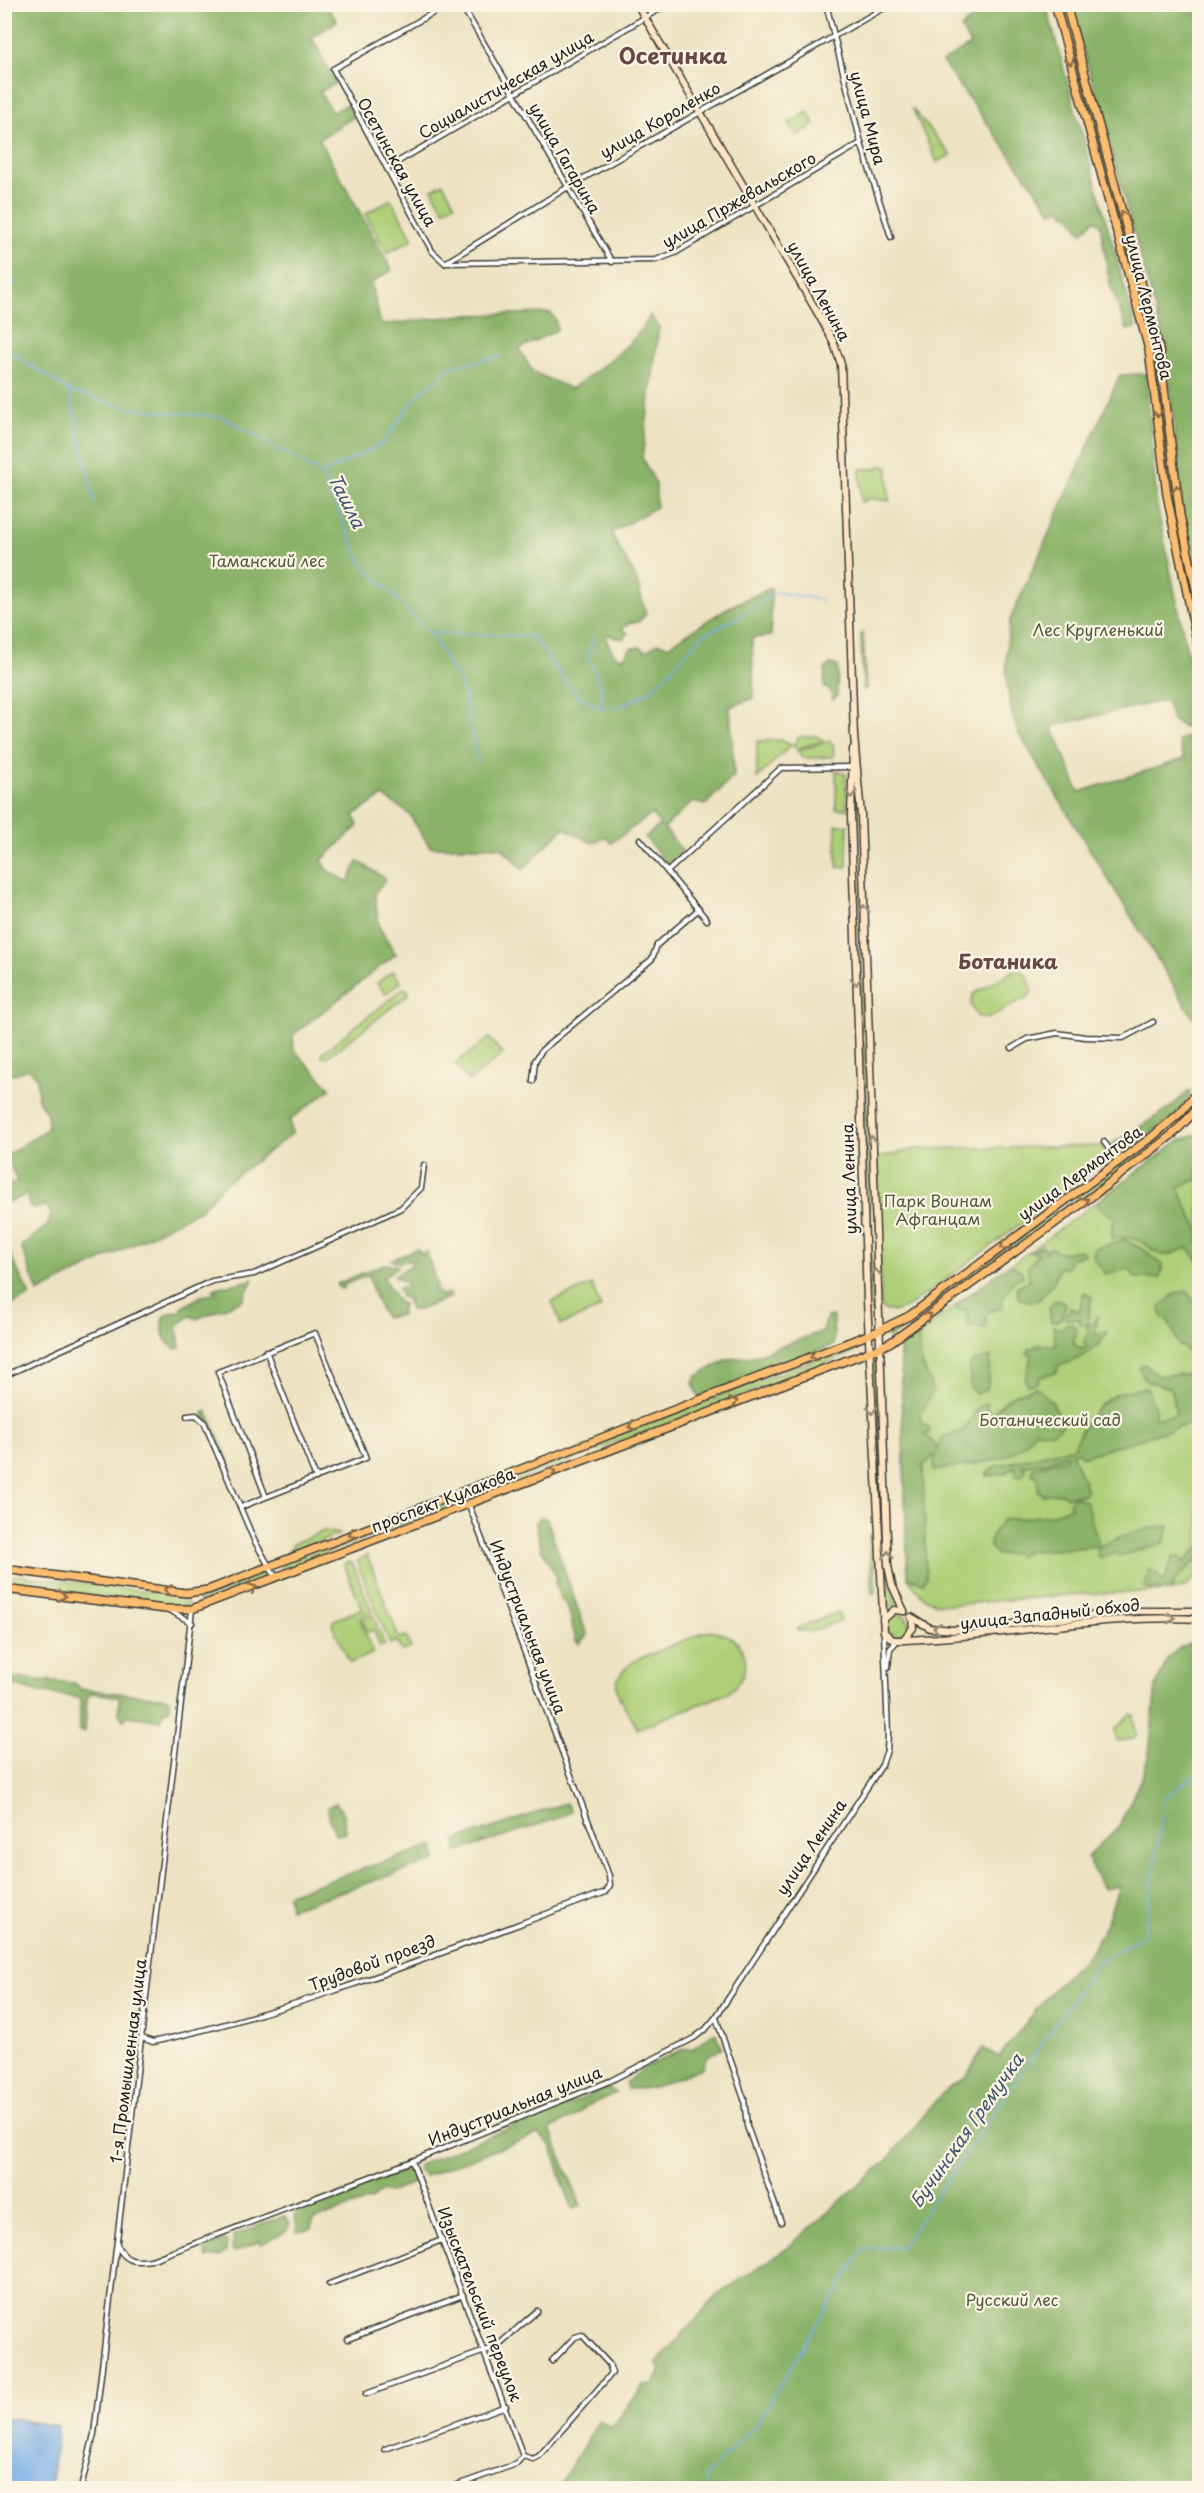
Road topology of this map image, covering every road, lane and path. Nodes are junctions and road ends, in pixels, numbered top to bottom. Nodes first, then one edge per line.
1 (449, 4) edge
2 (461, 4) edge
3 (637, 4) edge
4 (668, 4) edge
5 (826, 4) edge
6 (891, 4) edge
7 (1055, 4) edge
8 (1066, 4) edge
9 (645, 18) junction
10 (834, 36) junction
11 (1089, 90) junction
12 (514, 94) junction
13 (1078, 94) junction
14 (700, 111) junction
15 (861, 143) junction
16 (387, 168) junction
17 (568, 186) junction
18 (754, 205) junction
19 (891, 237) dead end
20 (612, 262) junction
21 (445, 263) junction
22 (1180, 515) junction
23 (1171, 516) junction
24 (1200, 608) edge
25 (1200, 656) edge
26 (855, 767) junction
27 (640, 839) dead end
28 (668, 871) junction
29 (699, 909) junction
30 (707, 920) dead end
31 (1154, 1022) dead end
32 (1012, 1048) dead end
33 (533, 1081) dead end
34 (1200, 1088) edge
35 (1200, 1106) edge
36 (1104, 1142) dead end
37 (1119, 1162) junction
38 (424, 1165) dead end
39 (1025, 1230) junction
40 (1032, 1239) junction
41 (878, 1331) junction
42 (868, 1335) junction
43 (879, 1348) junction
44 (266, 1351) junction
45 (869, 1351) junction
46 (4, 1376) edge
47 (187, 1416) dead end
48 (315, 1478) junction
49 (266, 1497) junction
50 (469, 1504) junction
51 (241, 1507) junction
52 (272, 1567) junction
53 (5, 1572) edge
54 (276, 1579) junction
55 (4, 1589) edge
56 (192, 1593) junction
57 (165, 1610) junction
58 (904, 1611) junction
59 (1200, 1611) edge
60 (192, 1613) junction
61 (183, 1616) junction
62 (912, 1617) junction
63 (1200, 1620) edge
64 (883, 1621) junction
65 (192, 1623) junction
66 (884, 1632) junction
67 (191, 1635) junction
68 (901, 1640) junction
69 (886, 1679) junction
70 (606, 1892) joint
71 (716, 2018) junction
72 (142, 2038) junction
73 (412, 2161) junction
74 (781, 2222) dead end
75 (442, 2240) junction
76 (117, 2245) junction
77 (329, 2284) dead end
78 (463, 2295) junction
79 (537, 2311) dead end
80 (348, 2339) dead end
81 (484, 2350) junction
82 (552, 2361) dead end
83 (366, 2394) dead end
84 (506, 2406) junction
85 (386, 2449) dead end
86 (524, 2456) junction
87 (81, 2488) edge
88 (449, 2488) edge

1 - 16 street, Осетинская улица
2 - 12 street, улица Гагарина
3 - 9 main road, улица Ленина
4 - 9 street, Социалистическая улица
5 - 10 street, улица Мира
6 - 10 street, улица Короленко
7 -> 13 main road, улица Лермонтова
8 - 11 main road, улица Лермонтова
9 - 12 street, Социалистическая улица
9 - 14 main road, улица Ленина
10 - 14 street, улица Короленко
10 - 15 street, улица Мира
11 - 13 main road
22 -> 11 main road, улица Лермонтова
12 - 16 street, Социалистическая улица
12 - 17 street, улица Гагарина
13 -> 23 main road, улица Лермонтова
14 - 17 street, улица Короленко
14 - 18 main road, улица Ленина
15 - 18 street, улица Пржевальского
15 - 19 street, улица Мира
16 - 21 street, Осетинская улица
17 - 20 street, улица Гагарина
17 - 21 street, улица Короленко
18 - 20 street, улица Пржевальского
18 - 26 main road, улица Ленина
20 - 21 street, улица Пржевальского
22 - 23 main road
22 - 24 main road, улица Лермонтова
23 - 25 main road, улица Лермонтова
26 - 28 street
41 -> 26 main road, улица Ленина
26 -> 42 main road, улица Ленина
27 - 28 street
28 - 29 street
29 - 30 street
29 - 33 street
31 - 32 street
34 - 37 main road, улица Лермонтова
40 -> 35 main road, улица Лермонтова
36 - 37 street
37 - 39 main road, улица Лермонтова
38 - 46 street
39 - 40 main road
39 -> 41 main road, улица Лермонтова
43 -> 40 main road, улица Лермонтова
41 - 42 main road, проспект Кулакова
41 - 43 main road, улица Ленина
42 - 45 main road, улица Ленина
42 -> 52 main road, проспект Кулакова
43 - 45 main road, проспект Кулакова
58 -> 43 main road, улица Ленина
44 - 48 street
44 - 48 street
44 - 49 street
50 -> 45 main road, проспект Кулакова
45 -> 64 main road, улица Ленина
47 - 51 street
48 - 49 street
49 - 51 street
50 - 54 main road, проспект Кулакова
50 - 70 street, Индустриальная улица
51 - 52 street
52 - 54 street
52 - 56 main road, проспект Кулакова
56 -> 53 main road, проспект Кулакова
60 -> 54 main road, проспект Кулакова
55 -> 57 main road, проспект Кулакова
56 - 60 main road
57 - 60 main road, проспект Кулакова
57 - 61 street
58 - 62 main road
58 - 64 main road
59 -> 62 main road, улица Западный обход
60 - 65 street, 1-я Промышленная улица
61 - 65 street
61 - 67 street
62 - 68 main road
68 -> 63 main road, улица Западный обход
64 - 66 main road
65 - 67 street, 1-я Промышленная улица
66 - 68 main road
66 - 69 street, улица Ленина
67 - 72 street, 1-я Промышленная улица
68 - 69 street, улица Ленина
69 - 71 street, улица Ленина
70 - 72 street, Трудовой проезд
71 - 73 street, Индустриальная улица
71 - 74 street
72 - 76 street, 1-я Промышленная улица
73 - 75 street, Изыскательский переулок
73 - 76 street, Индустриальная улица
75 - 77 street
75 - 78 street, Изыскательский переулок
76 - 87 street, 1-я Промышленная улица
78 - 80 street
78 - 81 street, Изыскательский переулок
79 - 81 street
81 - 83 street
81 - 84 street, Изыскательский переулок
82 - 86 street
84 - 85 street
84 - 86 street, Изыскательский переулок
86 - 88 street

